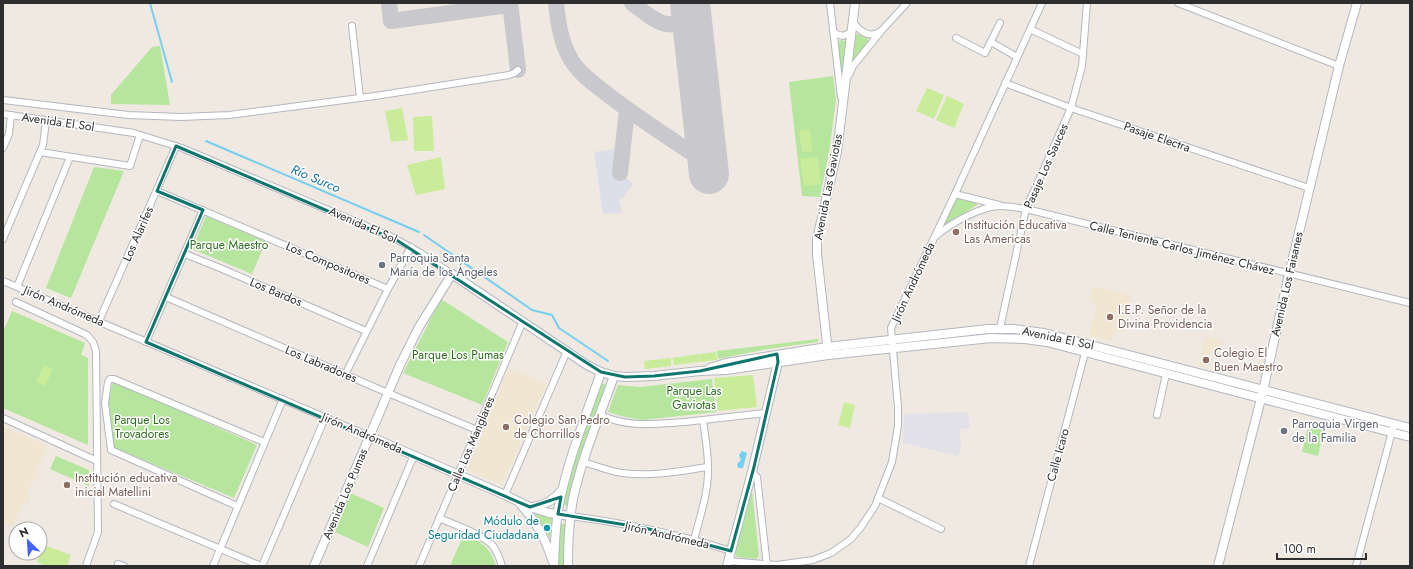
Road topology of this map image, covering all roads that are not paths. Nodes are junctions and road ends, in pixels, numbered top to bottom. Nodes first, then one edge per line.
1 (830, 3) edge
2 (855, 3) edge
3 (907, 3) edge
4 (1042, 3) edge
5 (1088, 3) edge
6 (1178, 3) edge
7 (1357, 3) edge
8 (853, 19) junction
9 (1000, 23) dead end
10 (352, 26) dead end
11 (1030, 29) junction
12 (882, 30) junction
13 (833, 31) junction
14 (852, 32) junction
15 (956, 38) dead end
16 (991, 42) junction
17 (1083, 54) junction
18 (1017, 57) junction
19 (1339, 66) junction
20 (518, 70) dead end
21 (1005, 83) junction
22 (360, 98) junction
23 (3, 100) edge
24 (842, 104) junction
25 (1071, 108) junction
26 (3, 114) edge
27 (11, 115) junction
28 (46, 120) junction
29 (140, 135) junction
30 (176, 146) junction
31 (3, 148) edge
32 (40, 152) junction
33 (70, 157) junction
34 (1309, 188) junction
35 (157, 191) junction
36 (955, 194) junction
37 (1000, 206) junction
38 (1026, 209) junction
39 (203, 210) junction
40 (934, 238) junction
41 (3, 239) edge
42 (411, 247) junction
43 (185, 254) junction
44 (452, 274) junction
45 (1289, 274) junction
46 (3, 281) edge
47 (17, 286) junction
48 (388, 288) junction
49 (166, 297) junction
50 (16, 302) dead end
51 (1410, 303) edge
52 (99, 321) junction
53 (523, 321) junction
54 (1000, 328) junction
55 (366, 331) junction
56 (891, 340) junction
57 (146, 342) junction
58 (892, 348) junction
59 (1086, 348) junction
60 (567, 351) junction
61 (828, 351) junction
62 (778, 358) junction
63 (601, 372) junction
64 (1166, 374) junction
65 (345, 375) junction
66 (614, 376) junction
67 (388, 393) junction
68 (1262, 395) junction
69 (283, 399) junction
70 (766, 413) junction
71 (600, 415) junction
72 (1157, 415) dead end
73 (3, 418) edge
74 (325, 418) junction
75 (703, 420) junction
76 (1393, 428) junction
77 (1410, 428) edge
78 (477, 430) junction
79 (369, 436) junction
80 (1410, 437) edge
81 (264, 442) junction
82 (414, 455) junction
83 (97, 461) junction
84 (584, 462) junction
85 (708, 467) junction
86 (752, 472) junction
87 (458, 475) junction
88 (563, 488) junction
89 (505, 495) junction
90 (878, 498) junction
91 (517, 502) junction
92 (114, 504) dead end
93 (237, 506) junction
94 (530, 507) junction
95 (558, 514) junction
96 (570, 516) junction
97 (439, 518) junction
98 (941, 530) dead end
99 (694, 540) junction
100 (219, 549) junction
101 (731, 551) junction
102 (727, 563) edge
103 (767, 565) edge
104 (86, 566) edge
105 (213, 566) edge
106 (262, 566) edge
107 (314, 566) edge
108 (367, 566) edge
109 (419, 566) edge
110 (502, 566) edge
111 (554, 566) edge
112 (568, 566) edge
113 (1029, 566) edge
114 (1218, 566) edge
115 (1356, 566) edge

1 - 13 street
2 - 8 street, Avenida Las Gaviotas
3 - 12 street
4 - 11 street, Jirón Andrómeda
5 - 17 street, Pasaje Los Sauces
6 - 19 street
7 - 19 street, Avenida Los Faisanes
8 - 12 street
8 - 14 street, Avenida Las Gaviotas
9 - 16 street
10 - 22 street
11 - 17 street
11 - 18 street, Jirón Andrómeda
12 - 24 street
13 - 14 street
13 - 24 street
14 - 24 street, Avenida Las Gaviotas
15 - 16 street
16 - 18 street
17 - 25 street, Pasaje Los Sauces
18 - 21 street, Jirón Andrómeda
19 - 34 street, Avenida Los Faisanes
20 - 22 street
21 - 25 street, Pasaje Electra
21 - 36 street, Jirón Andrómeda
22 - 23 street
24 - 61 street, Avenida Las Gaviotas
25 - 34 street, Pasaje Electra
25 - 38 street, Pasaje Los Sauces
26 - 27 street, Avenida El Sol
27 - 28 street, Avenida El Sol
27 - 31 street
28 - 29 street, Avenida El Sol
28 - 32 street
29 - 30 street, Avenida El Sol
29 - 33 street
30 - 35 street, Los Alarifes
30 - 42 street, Avenida El Sol
32 - 33 street
32 - 41 street
33 - 47 street
34 - 45 street, Avenida Los Faisanes
35 - 39 street, Los Compositores
35 - 52 street, Los Alarifes
36 - 37 street, Calle Teniente Carlos Jiménez Chávez
36 - 40 street, Jirón Andrómeda
37 - 38 street, Calle Teniente Carlos Jiménez Chávez
37 - 40 street, Calle Teniente Carlos Jiménez Chávez
38 - 45 street, Calle Teniente Carlos Jiménez Chávez
38 - 54 street, Pasaje Los Sauces
39 - 43 street
39 - 48 street, Los Compositores
40 - 56 street, Jirón Andrómeda
42 - 44 street, Avenida El Sol
42 - 48 street
43 - 49 street
43 - 55 street, Los Bardos
44 - 53 street, Avenida El Sol
44 - 67 street, Avenida Los Pumas
45 - 51 street, Calle Teniente Carlos Jiménez Chávez
45 - 68 street, Avenida Los Faisanes
46 - 47 street, Jirón Andrómeda
47 - 52 street, Jirón Andrómeda
48 - 55 street
49 - 57 street
49 - 65 street, Los Labradores
50 - 83 street
52 - 57 street, Jirón Andrómeda
53 - 60 street, Avenida El Sol
53 - 78 street, Calle Los Manglares
54 - 56 street, Avenida El Sol
54 - 59 street, Avenida El Sol
55 - 65 street
56 - 58 street, Jirón Andrómeda
56 - 61 street, Avenida El Sol
57 - 69 street, Jirón Andrómeda
58 - 59 street, Avenida El Sol
58 - 61 street, Avenida El Sol
58 - 90 street, Jirón Andrómeda
59 - 64 street, Avenida El Sol
59 - 68 street, Avenida El Sol
59 - 113 street, Calle Icaro
60 - 63 street, Avenida El Sol
60 - 89 street
61 - 62 street, Avenida El Sol
62 - 66 street, Avenida El Sol
62 - 70 street
63 - 66 street, Avenida El Sol
63 - 88 street
64 - 68 street, Avenida El Sol
64 - 72 street
65 - 67 street, Los Labradores
66 - 71 street
67 - 78 street, Los Labradores
67 - 79 street, Avenida Los Pumas
68 - 76 street, Avenida El Sol
68 - 114 street, Avenida Los Faisanes
69 - 74 street, Jirón Andrómeda
69 - 81 street
70 - 75 street
70 - 86 street
71 - 75 street
71 - 84 street
73 - 83 street
74 - 79 street, Jirón Andrómeda
74 - 106 street
75 - 85 street
76 - 77 street, Avenida El Sol
76 - 80 street, Avenida El Sol
76 - 115 street
78 - 87 street, Calle Los Manglares
79 - 82 street, Jirón Andrómeda
79 - 107 street, Avenida Los Pumas
81 - 93 street
81 - 93 street
82 - 87 street, Jirón Andrómeda
82 - 108 street
83 - 104 street
84 - 85 street
84 - 96 street
85 - 99 street
86 - 101 street
86 - 103 street
87 - 89 street, Jirón Andrómeda
87 - 97 street, Calle Los Manglares
88 - 94 street
88 - 95 street
89 - 91 street, Jirón Andrómeda
90 - 98 street
90 - 103 street, Jirón Andrómeda
91 - 94 street, Jirón Andrómeda
91 - 111 street
92 - 100 street
93 - 100 street
94 - 95 street, Jirón Andrómeda
95 - 96 street, Jirón Andrómeda
95 - 111 street
96 - 99 street, Jirón Andrómeda
96 - 112 street
97 - 109 street, Calle Los Manglares
97 - 110 street
99 - 101 street, Jirón Andrómeda
100 - 105 street
100 - 106 street
101 - 102 street
102 - 103 street, Jirón Andrómeda

